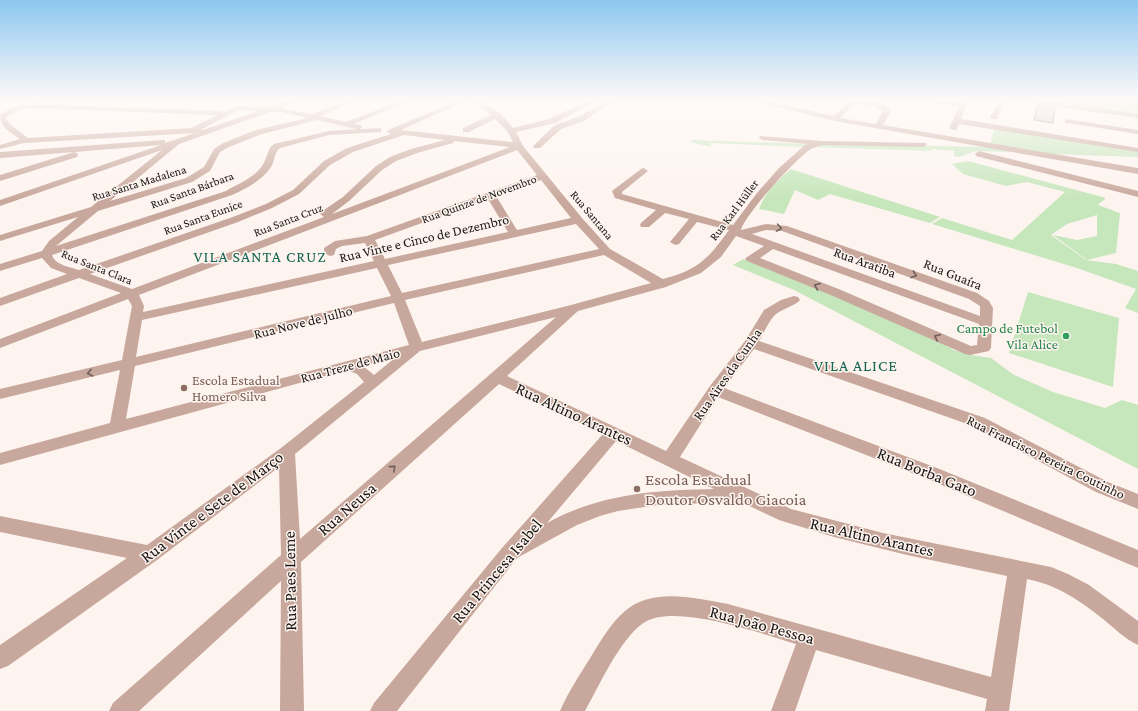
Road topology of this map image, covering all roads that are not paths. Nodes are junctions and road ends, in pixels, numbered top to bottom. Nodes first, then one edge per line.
1 (16, 134) edge
2 (128, 134) edge
3 (201, 134) edge
4 (253, 134) edge
5 (324, 134) edge
6 (399, 134) edge
7 (414, 134) edge
8 (513, 134) edge
9 (549, 134) edge
10 (926, 134) edge
11 (951, 134) edge
12 (1039, 134) edge
13 (763, 138) dead end
14 (949, 138) junction
15 (458, 139) junction
16 (23, 141) junction
17 (822, 143) junction
18 (173, 145) junction
19 (923, 145) dead end
20 (518, 146) junction
21 (537, 146) dead end
22 (0, 147) edge
23 (101, 147) junction
24 (1138, 150) edge
25 (151, 153) junction
26 (979, 154) dead end
27 (3, 156) edge
28 (1109, 166) junction
29 (1045, 170) junction
30 (1138, 170) edge
31 (644, 171) dead end
32 (542, 176) junction
33 (0, 178) edge
34 (1138, 194) edge
35 (490, 195) junction
36 (0, 203) edge
37 (95, 209) junction
38 (662, 210) junction
39 (695, 218) junction
40 (578, 220) junction
41 (645, 225) dead end
42 (303, 228) junction
43 (737, 231) junction
44 (514, 233) junction
45 (0, 238) edge
46 (369, 239) junction
47 (675, 242) dead end
48 (772, 245) junction
49 (606, 251) junction
50 (46, 253) junction
51 (330, 253) dead end
52 (382, 263) junction
53 (0, 268) edge
54 (80, 275) junction
55 (662, 284) junction
56 (398, 298) junction
57 (794, 300) dead end
58 (0, 302) edge
59 (136, 306) junction
60 (575, 308) junction
61 (985, 322) junction
62 (516, 323) junction
63 (539, 338) junction
64 (750, 343) junction
65 (0, 344) edge
66 (417, 347) junction
67 (128, 364) junction
68 (347, 365) junction
69 (497, 377) junction
70 (372, 383) junction
71 (715, 390) junction
72 (0, 394) edge
73 (117, 427) junction
74 (614, 432) junction
75 (287, 452) junction
76 (0, 459) edge
77 (669, 460) junction
78 (742, 495) junction
79 (1138, 502) edge
80 (0, 524) edge
81 (150, 554) junction
82 (509, 554) junction
83 (1138, 558) edge
84 (291, 559) junction
85 (1018, 569) junction
86 (1138, 634) edge
87 (809, 638) junction
88 (0, 658) edge
89 (998, 701) edge
90 (121, 711) edge
91 (292, 711) edge
92 (382, 711) edge
93 (572, 711) edge
94 (783, 711) edge

1 - 16 street
2 - 16 street
3 - 18 street
4 - 37 street, Rua Santa Madalena
5 - 50 street, Rua Santa Bárbara
6 - 54 street, Rua Santa Eunice
7 - 15 street
8 - 20 street, Rua Santana
9 - 21 street
10 - 14 street
11 - 14 street
12 - 24 street
13 - 17 street
14 - 28 street
15 - 20 street
15 - 42 street
16 - 22 street
17 - 19 street
17 - 43 street, Rua Karl Hüller
18 - 25 street, Rua Santa Clara
18 - 25 street
18 - 25 street
20 - 32 street, Rua Santana
20 - 42 street, Rua Santa Cruz
23 - 25 street
23 - 27 street
23 - 33 street
25 - 36 street
25 - 37 street, Rua Santa Clara
26 - 29 street
28 - 29 street
28 - 30 street
29 - 34 street
31 - 38 street, Rua Aratiba
32 - 35 street, Rua Quinze de Novembro
32 - 40 street, Rua Santana
35 - 44 street
35 - 46 street, Rua Quinze de Novembro
37 - 45 street, Rua Santa Madalena
37 - 50 street, Rua Santa Clara
38 - 39 street, Rua Aratiba
38 - 41 street
39 - 43 street, Rua Aratiba
39 - 47 street
40 - 44 street, Rua Vinte e Cinco de Dezembro
40 - 49 street, Rua Santana
42 - 59 street, Rua Santa Cruz
43 - 48 street, Rua Aratiba
43 - 55 street, Rua Karl Hüller
43 -> 61 street, Rua Guaíra
44 - 52 street, Rua Vinte e Cinco de Dezembro
46 - 51 street, Rua Quinze de Novembro
46 - 52 street
48 - 61 street, Rua Aratiba
61 -> 48 street, Rua Guaíra
49 - 55 street, Rua Santana
49 - 56 street, Rua Nove de Julho
50 - 53 street, Rua Santa Bárbara
50 - 54 street, Rua Santa Clara
52 - 56 street
52 - 59 street, Rua Vinte e Cinco de Dezembro
54 - 58 street, Rua Santa Eunice
54 - 59 street, Rua Santa Clara
55 - 60 street, Rua Treze de Maio
56 - 66 street
56 - 67 street, Rua Nove de Julho
57 - 64 street, Rua Aires da Cunha
59 - 65 street, Rua Santa Cruz
59 - 67 street
60 - 62 street, Rua Treze de Maio
60 - 63 street, Rua Neusa
62 - 63 street
62 - 66 street, Rua Treze de Maio
63 - 69 street, Rua Neusa
64 - 71 street, Rua Aires da Cunha
64 - 79 street, Rua Francisco Pereira Coutinho
66 - 68 street, Rua Treze de Maio
66 - 70 street, Rua Vinte e Sete de Março
67 -> 72 street, Rua Nove de Julho
67 - 73 street
68 - 70 street
68 - 73 street, Rua Treze de Maio
69 - 74 street, Rua Altino Arantes
84 -> 69 street, Rua Neusa
70 - 75 street, Rua Vinte e Sete de Março
71 - 77 street, Rua Aires da Cunha
71 - 83 street, Rua Borba Gato
73 - 76 street, Rua Treze de Maio
74 - 77 street, Rua Altino Arantes
74 - 82 street, Rua Princesa Isabel
75 - 81 street, Rua Vinte e Sete de Março
75 - 84 street, Rua Paes Leme
77 - 78 street, Rua Altino Arantes
78 - 82 street
78 - 85 street, Rua Altino Arantes
80 - 81 street
81 - 88 street, Rua Vinte e Sete de Março
82 - 92 street, Rua Princesa Isabel
84 - 90 street, Rua Neusa
84 - 91 street, Rua Paes Leme
85 - 86 street, Rua Altino Arantes
85 - 89 street
87 - 89 street, Rua João Pessoa
87 - 93 street, Rua João Pessoa
87 - 94 street

